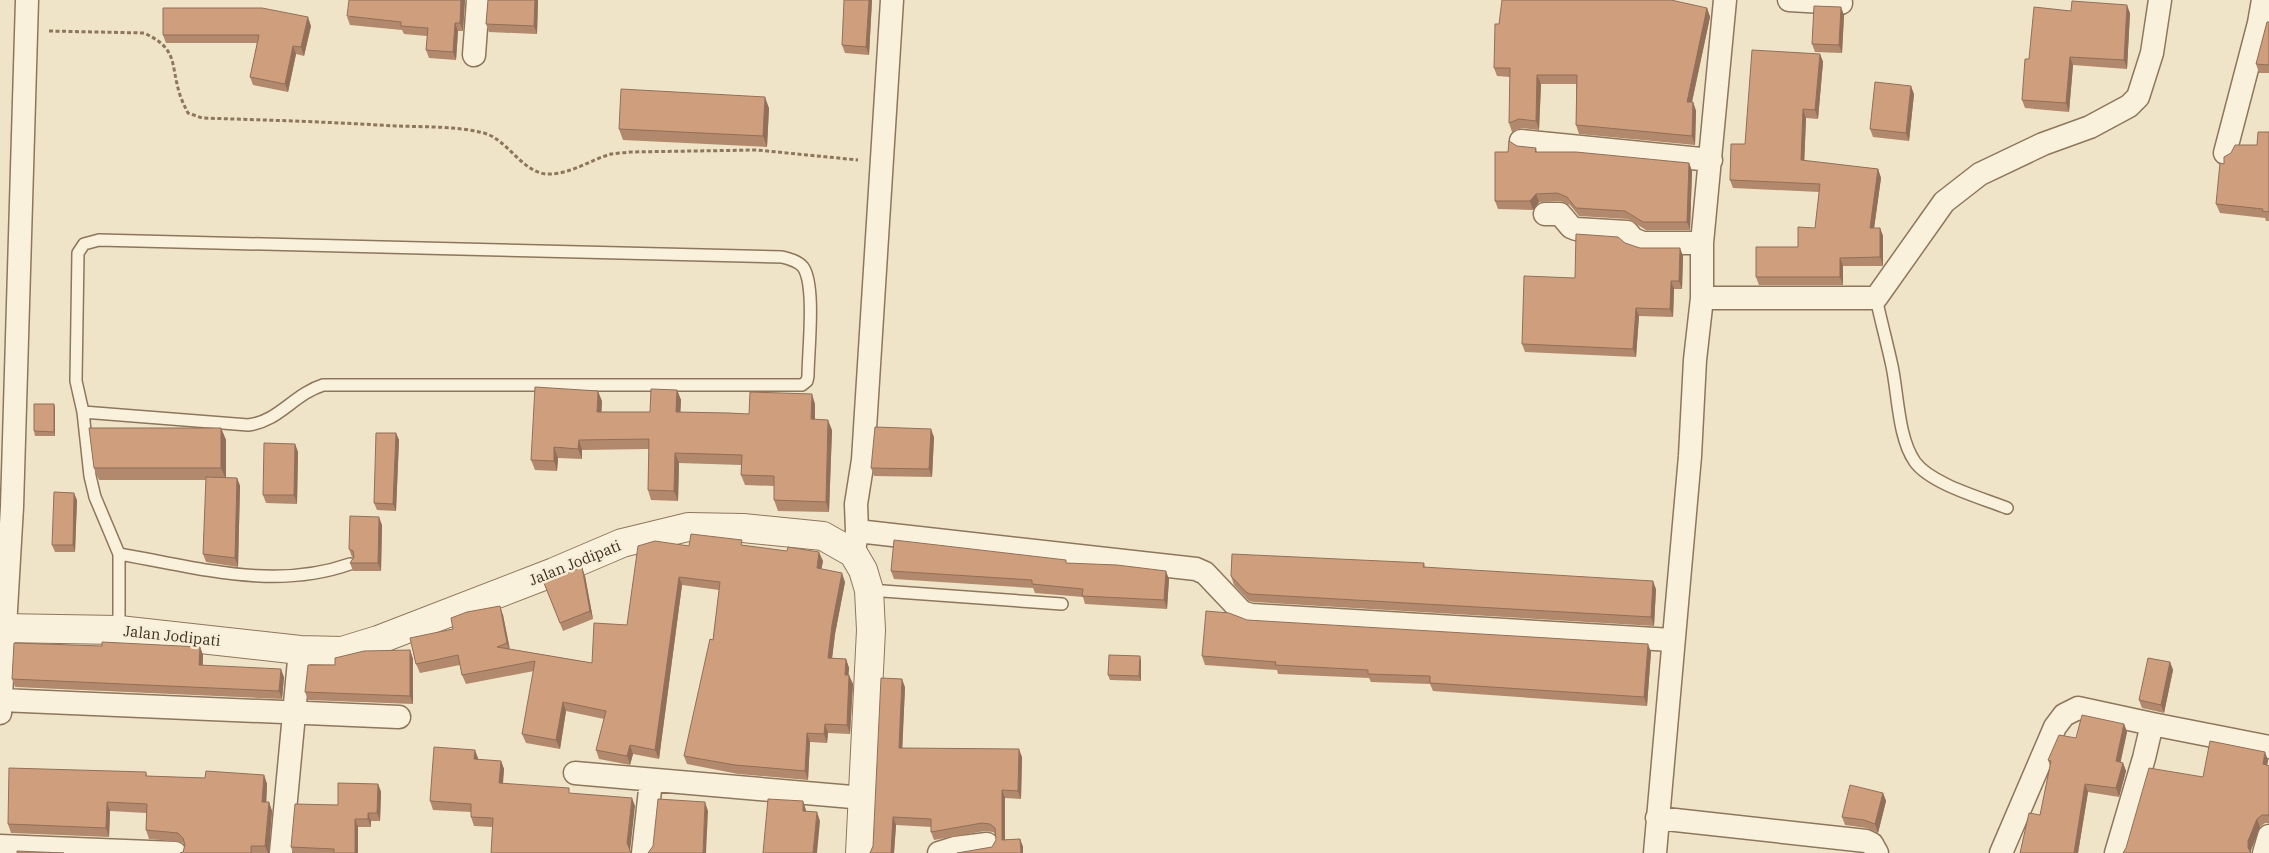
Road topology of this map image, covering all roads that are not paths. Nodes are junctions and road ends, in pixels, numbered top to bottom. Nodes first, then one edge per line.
1 (27, 0) edge
2 (478, 0) edge
3 (892, 0) edge
4 (1725, 0) edge
5 (1789, 0) edge
6 (2160, 0) edge
7 (2263, 0) edge
8 (1841, 3) dead end
9 (2264, 24) edge
10 (474, 55) dead end
11 (1520, 141) dead end
12 (2225, 153) dead end
13 (1711, 160) junction
14 (1545, 214) dead end
15 (1702, 243) junction
16 (1702, 298) junction
17 (1876, 298) junction
18 (83, 412) junction
19 (2007, 508) dead end
20 (855, 542) junction
21 (119, 554) junction
22 (350, 564) edge
23 (869, 590) junction
24 (1062, 604) dead end
25 (3, 628) edge
26 (119, 630) junction
27 (1672, 640) junction
28 (300, 650) junction
29 (1, 707) edge
30 (295, 712) junction
31 (398, 717) dead end
32 (2152, 724) junction
33 (2269, 747) edge
34 (574, 774) dead end
35 (651, 781) junction
36 (864, 798) junction
37 (1657, 818) junction
38 (2269, 836) edge
39 (987, 844) dead end
40 (0, 846) edge
41 (175, 853) edge
42 (281, 853) edge
43 (643, 853) edge
44 (860, 853) edge
45 (938, 853) edge
46 (1655, 853) edge
47 (1877, 853) edge
48 (2001, 853) edge
49 (2116, 853) edge
50 (2264, 853) edge

1 - 25 street
2 - 10 street
3 - 20 street
4 - 13 street
5 - 8 street
6 - 17 street
7 - 9 street
9 - 12 street
11 - 13 street
13 - 15 street
14 - 15 street
15 - 16 street
16 - 17 street
16 - 27 street
17 - 19 lane
18 - 18 lane
18 - 21 lane
20 - 23 street
20 - 27 street
20 - 28 street, Jalan Jodipati
21 - 22 lane
21 - 26 lane
23 - 24 lane
23 - 36 street
25 - 26 street, Jalan Jodipati
25 - 29 street
26 - 28 street, Jalan Jodipati
27 - 37 street
28 - 30 street
29 - 30 street
30 - 31 street
30 - 42 street
32 - 33 street
32 - 48 street
32 - 49 street
34 - 35 street
35 - 36 street
35 - 43 street
36 - 44 street
37 - 46 street
37 - 47 street
38 - 50 street
39 - 45 street
40 - 41 street

